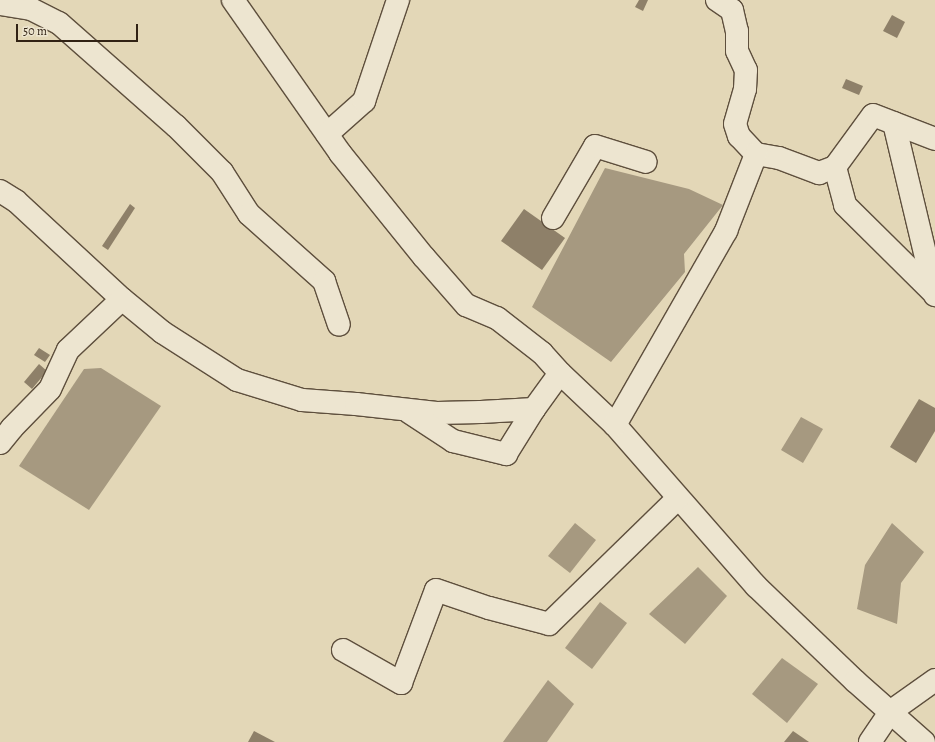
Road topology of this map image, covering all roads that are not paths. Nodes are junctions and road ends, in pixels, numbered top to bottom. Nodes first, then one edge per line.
1 (234, 0) edge
2 (398, 0) edge
3 (717, 0) edge
4 (0, 4) edge
5 (894, 123) junction
6 (327, 134) junction
7 (935, 139) edge
8 (756, 154) junction
9 (646, 162) dead end
10 (835, 167) junction
11 (5, 200) edge
12 (553, 218) dead end
13 (934, 294) edge
14 (122, 300) junction
15 (339, 325) dead end
16 (560, 373) junction
17 (534, 409) junction
18 (406, 410) junction
19 (615, 425) junction
20 (0, 443) edge
21 (678, 498) junction
22 (343, 650) dead end
23 (935, 680) edge
24 (890, 712) junction
25 (870, 742) edge
26 (924, 742) edge

1 - 6 street
2 - 6 street
3 - 8 street
4 - 15 street
5 - 7 street
5 - 10 street
5 - 13 street
6 - 16 street
8 - 10 street
8 - 19 street
9 - 12 street
10 - 13 street
11 - 14 street
14 - 18 street
14 - 20 street
16 - 17 street
16 - 19 street
17 - 18 street
17 - 18 street
19 - 21 street
21 - 22 street
21 - 24 street
23 - 24 street
24 - 25 street
24 - 26 street

